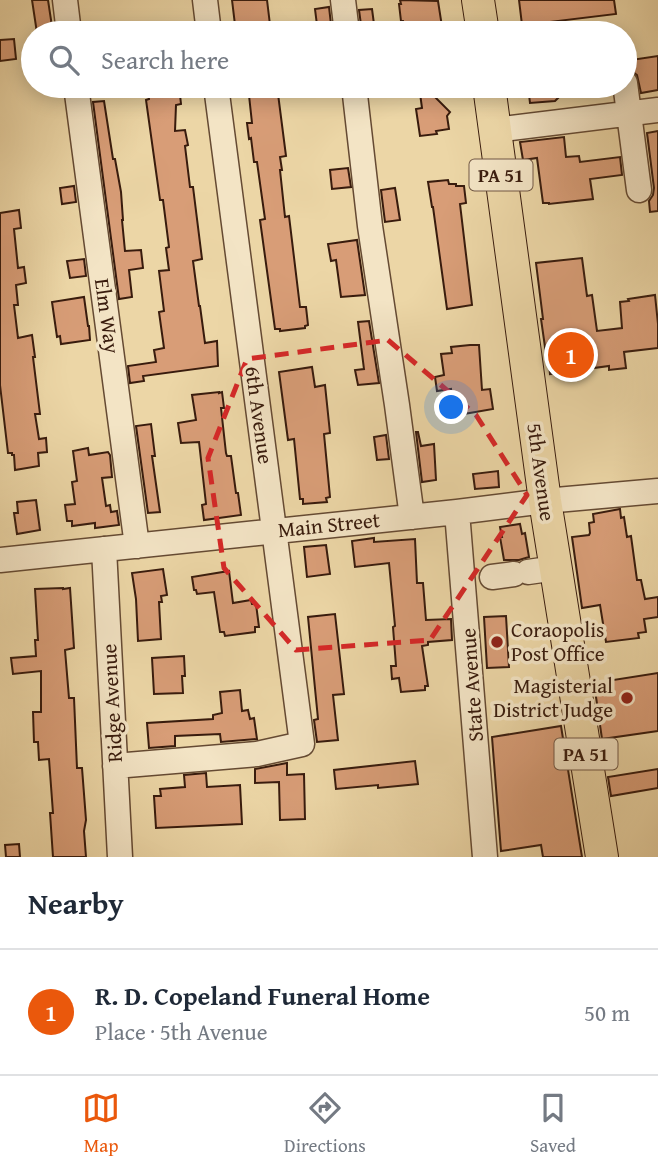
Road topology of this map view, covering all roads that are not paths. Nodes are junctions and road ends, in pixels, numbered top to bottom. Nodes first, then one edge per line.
1 (65, 0) edge
2 (205, 0) edge
3 (343, 0) edge
4 (478, 0) edge
5 (68, 21) edge
6 (208, 21) edge
7 (346, 21) edge
8 (481, 21) edge
9 (78, 98) edge
10 (218, 98) edge
11 (355, 98) edge
12 (491, 98) edge
13 (627, 98) edge
14 (658, 110) edge
15 (629, 113) junction
16 (495, 130) junction
17 (639, 190) dead end
18 (658, 491) edge
19 (545, 501) junction
20 (457, 512) junction
21 (412, 517) junction
22 (275, 531) junction
23 (137, 546) junction
24 (104, 549) junction
25 (0, 560) edge
26 (116, 766) junction
27 (120, 857) edge
28 (485, 857) edge
29 (602, 857) edge

1 - 5 street
2 - 6 street
3 - 7 street
4 - 8 main road
9 - 23 street, Elm Way
10 - 22 street, 6th Avenue
11 - 21 street
12 - 16 main road, 5th Avenue / PA 51
13 - 15 street
14 - 15 street
15 - 16 street
15 - 17 street
16 - 19 main road, 5th Avenue / PA 51
18 - 19 street, Main Street
19 - 20 street, Main Street
19 - 29 main road, 5th Avenue / PA 51
20 - 21 street, Main Street
20 - 28 street, State Avenue
21 - 22 street, Main Street
22 - 23 street, Main Street
22 - 26 street, 6th Avenue
23 - 24 street, Main Street
24 - 25 street, Main Street
24 - 26 street, Ridge Avenue
26 - 27 street, Ridge Avenue

